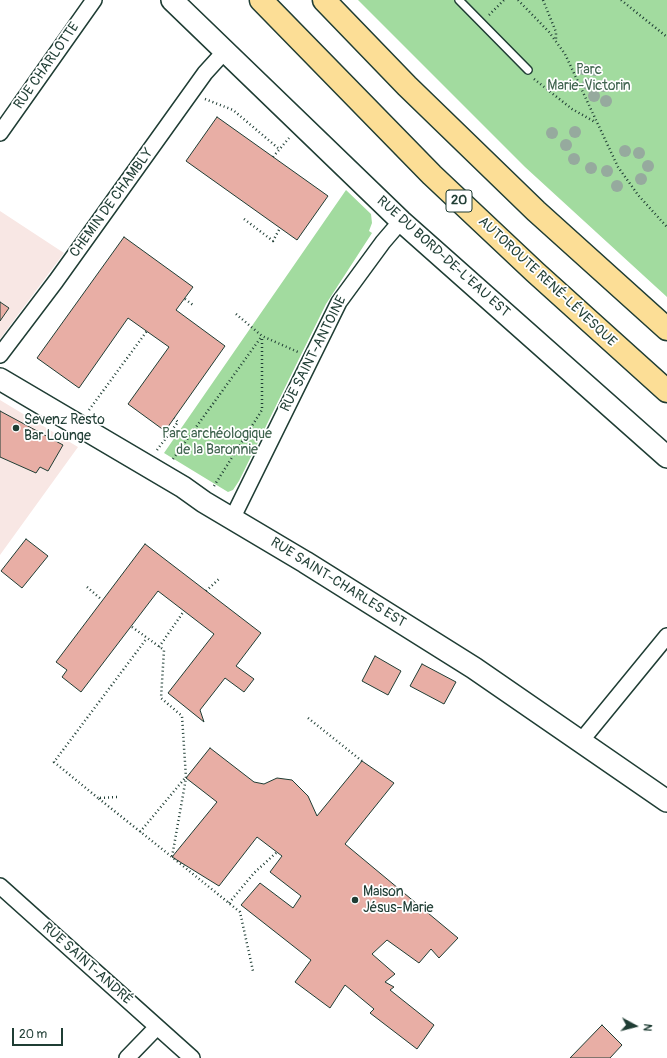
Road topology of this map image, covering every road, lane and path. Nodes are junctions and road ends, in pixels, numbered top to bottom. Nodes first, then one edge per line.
1 (94, 0) edge
2 (172, 0) edge
3 (261, 0) edge
4 (324, 0) edge
5 (459, 0) edge
6 (504, 0) edge
7 (518, 0) edge
8 (542, 0) edge
9 (621, 0) edge
10 (498, 6) dead end
11 (667, 37) edge
12 (555, 40) junction
13 (225, 51) junction
14 (528, 70) dead end
15 (533, 78) dead end
16 (190, 94) junction
17 (596, 122) junction
18 (0, 133) edge
19 (292, 135) dead end
20 (278, 148) junction
21 (273, 157) dead end
22 (244, 219) dead end
23 (401, 221) junction
24 (667, 227) edge
25 (280, 228) dead end
26 (185, 299) dead end
27 (193, 305) dead end
28 (236, 314) dead end
29 (667, 329) edge
30 (147, 331) dead end
31 (262, 336) junction
32 (0, 355) edge
33 (311, 357) junction
34 (0, 379) edge
35 (667, 391) edge
36 (174, 418) dead end
37 (79, 425) junction
38 (667, 456) edge
39 (154, 470) junction
40 (214, 486) dead end
41 (232, 519) junction
42 (219, 579) dead end
43 (87, 587) dead end
44 (206, 591) dead end
45 (102, 600) dead end
46 (184, 611) dead end
47 (132, 627) dead end
48 (667, 636) edge
49 (147, 638) junction
50 (159, 646) junction
51 (308, 718) dead end
52 (581, 741) junction
53 (362, 761) dead end
54 (186, 778) junction
55 (118, 797) dead end
56 (98, 798) junction
57 (667, 801) edge
58 (140, 832) junction
59 (276, 852) dead end
60 (172, 857) junction
61 (0, 886) edge
62 (229, 903) junction
63 (253, 971) dead end
64 (157, 1027) junction
65 (127, 1058) edge
66 (192, 1058) edge

1 - 18 street, RUE CHARLOTTE
2 - 13 street, RUE DU BORD-DE-L'EAU EST
3 - 35 highway, AUTOROUTE RENÉ-LÉVESQUE / 20
4 - 29 highway
5 - 14 lane
6 - 10 path
7 - 12 path
8 - 12 path
9 - 11 path
12 - 17 path
13 - 16 street, CHEMIN DE CHAMBLY
13 - 23 street, RUE DU BORD-DE-L'EAU EST
15 - 17 path
16 - 20 path
16 - 32 street, CHEMIN DE CHAMBLY
17 - 24 path
19 - 20 path
20 - 21 path
22 - 25 path
23 - 33 street, RUE SAINT-ANTOINE
23 - 38 street, RUE DU BORD-DE-L'EAU EST
26 - 27 path
28 - 31 path
30 - 37 path
31 - 33 path
31 - 39 path
31 - 40 path
33 - 41 street, RUE SAINT-ANTOINE
34 - 37 street, RUE SAINT-CHARLES EST
36 - 39 path
37 - 39 street, RUE SAINT-CHARLES EST
39 - 41 street, RUE SAINT-CHARLES EST
41 - 52 street, RUE SAINT-CHARLES EST
42 - 44 path
43 - 45 path
46 - 50 path
47 - 49 path
48 - 52 street
49 - 50 path
49 - 56 path
50 - 54 path
51 - 53 path
52 - 57 street, RUE SAINT-CHARLES EST
54 - 58 path
54 - 60 path
55 - 56 path
56 - 58 path
58 - 60 path
59 - 62 path
60 - 62 path
61 - 64 street, RUE SAINT-ANDRÉ
62 - 63 path
64 - 65 street
64 - 66 street, RUE SAINT-ANDRÉ

